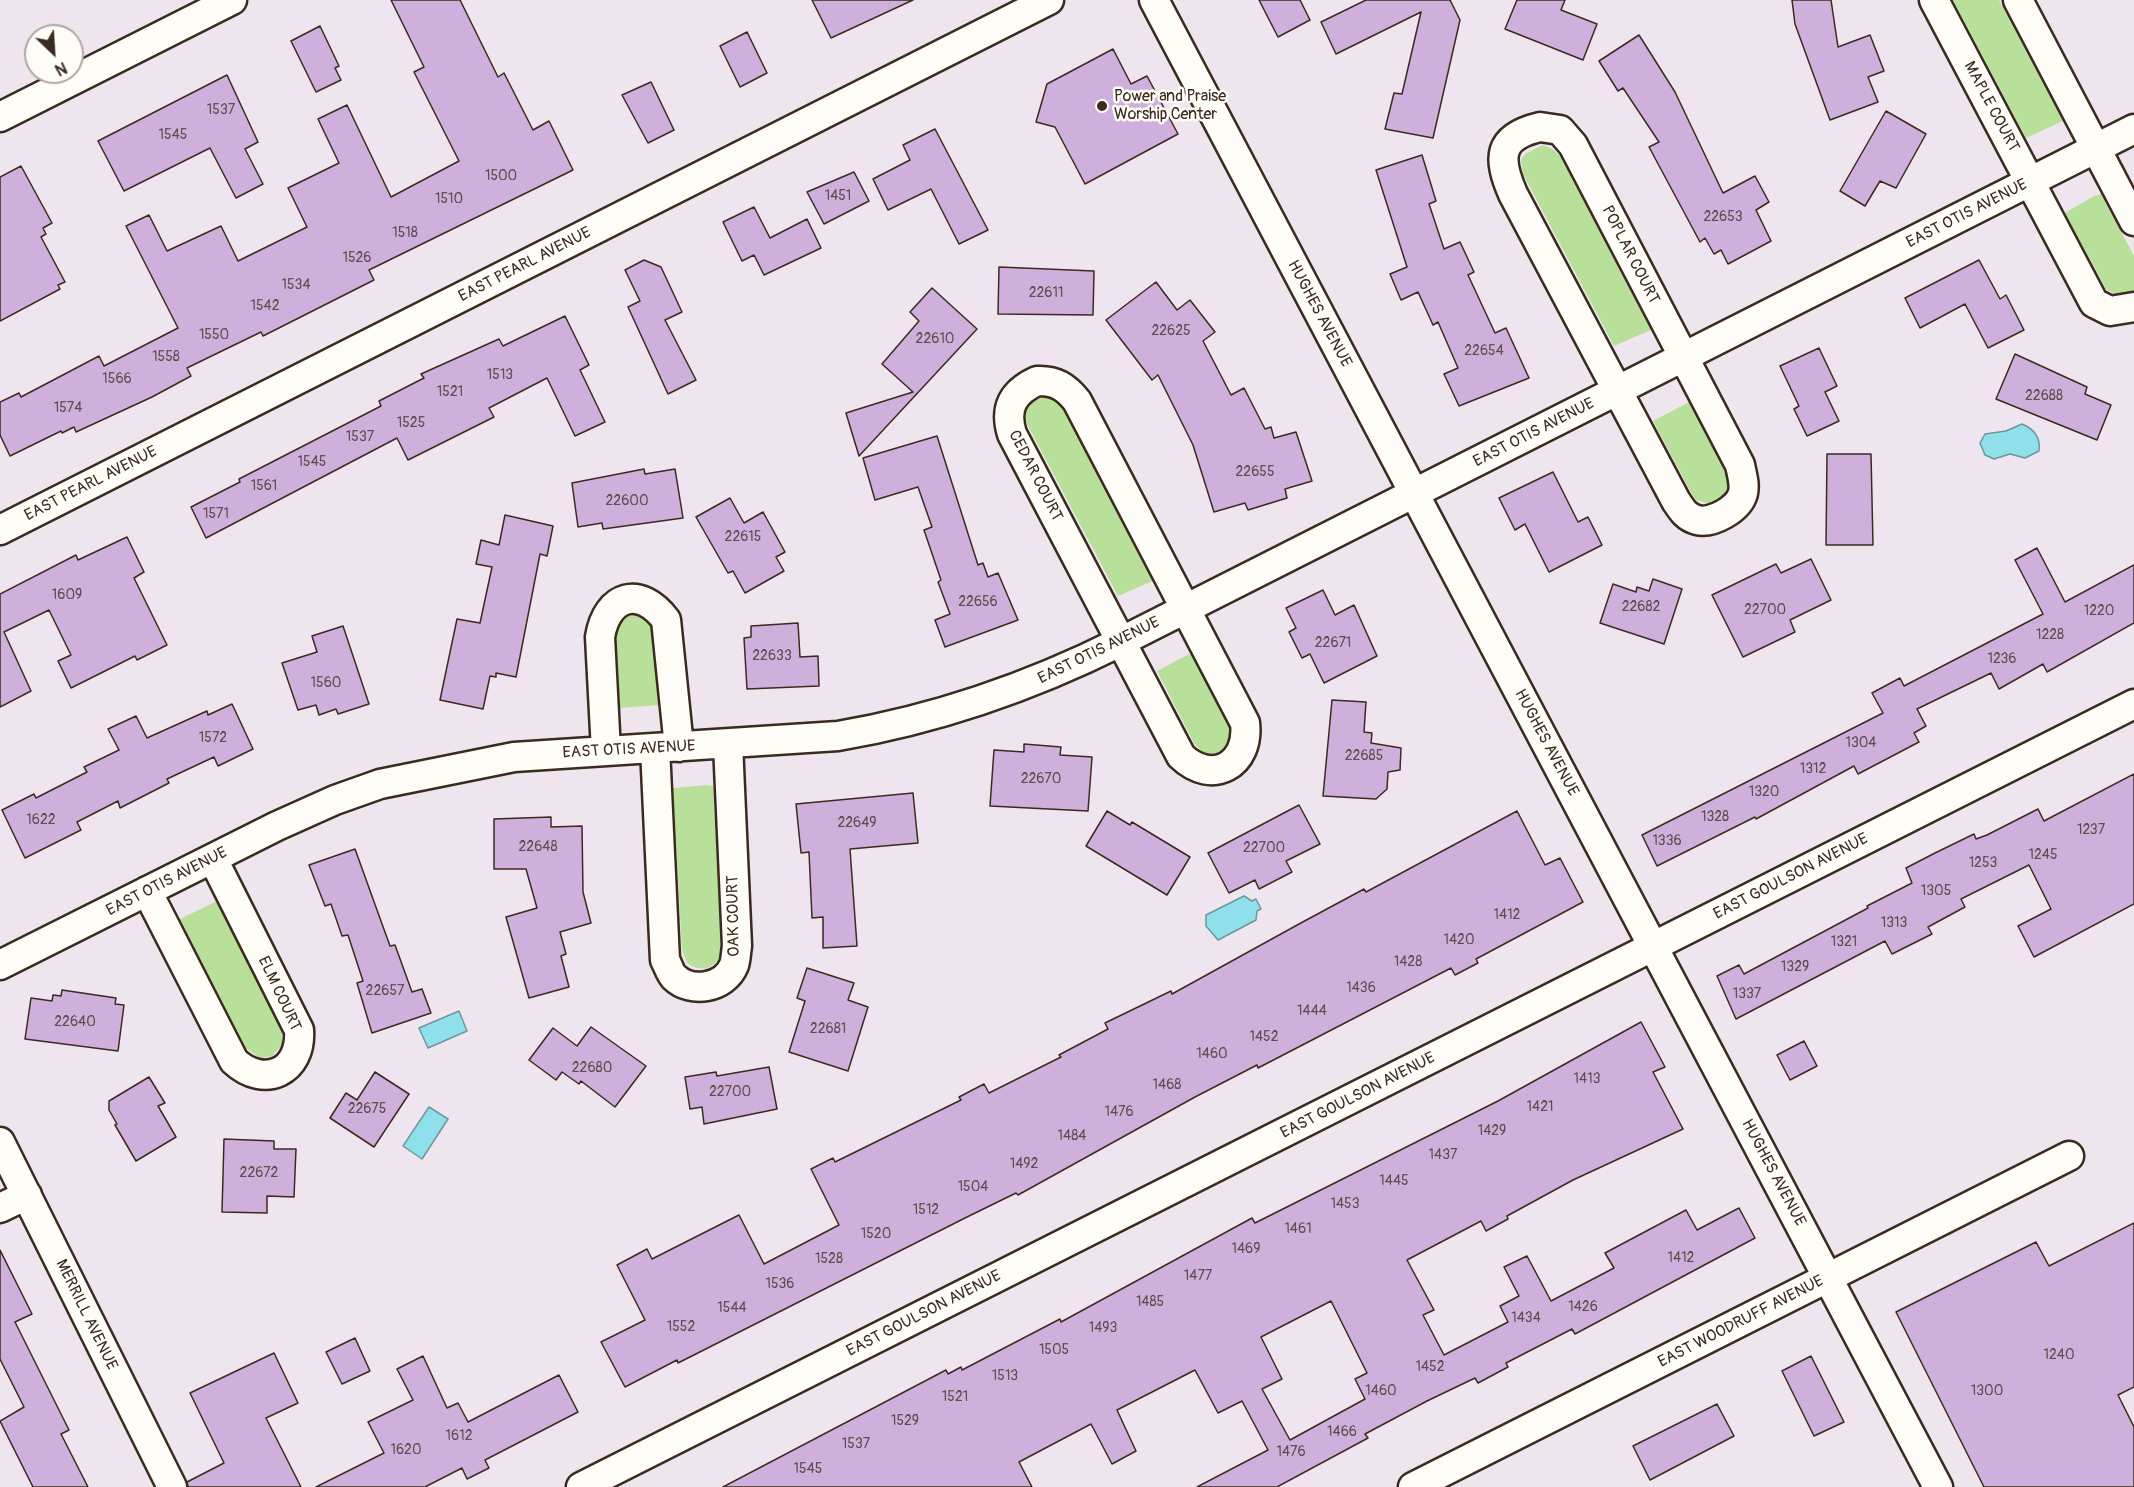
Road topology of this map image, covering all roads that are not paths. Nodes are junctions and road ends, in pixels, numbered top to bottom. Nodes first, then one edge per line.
1 (231, 0) edge
2 (1050, 0) edge
3 (1154, 0) edge
4 (1934, 0) edge
5 (2018, 0) edge
6 (0, 117) edge
7 (2134, 129) edge
8 (2096, 149) junction
9 (2030, 182) junction
10 (2134, 221) edge
11 (2134, 307) edge
12 (1683, 357) junction
13 (1618, 390) junction
14 (1414, 494) junction
15 (0, 530) edge
16 (1186, 608) junction
17 (1120, 642) junction
18 (2134, 704) edge
19 (728, 744) junction
20 (667, 748) junction
21 (606, 751) junction
22 (213, 859) junction
23 (147, 891) junction
24 (1653, 946) junction
25 (0, 965) edge
26 (0, 1142) edge
27 (2069, 1156) dead end
28 (27, 1195) junction
29 (0, 1208) edge
30 (1829, 1278) junction
31 (172, 1487) edge
32 (581, 1487) edge
33 (1413, 1487) edge
34 (1938, 1487) edge

1 - 6 street
2 - 15 street, EAST PEARL AVENUE
3 - 14 street, HUGHES AVENUE
4 - 9 street, MAPLE COURT
5 - 8 street
7 - 8 street, EAST OTIS AVENUE
8 - 9 street, EAST OTIS AVENUE
8 - 10 street
9 - 11 street, MAPLE COURT
9 - 12 street, EAST OTIS AVENUE
12 - 13 street, EAST OTIS AVENUE
12 - 13 street, POPLAR COURT
12 - 13 street, POPLAR COURT
13 - 14 street, EAST OTIS AVENUE
14 - 16 street, EAST OTIS AVENUE
14 - 24 street, HUGHES AVENUE
16 - 17 street, EAST OTIS AVENUE
16 - 17 street, CEDAR COURT
16 - 17 street, CEDAR COURT
17 - 19 street, EAST OTIS AVENUE
18 - 24 street, EAST GOULSON AVENUE
19 - 20 street, EAST OTIS AVENUE
19 - 20 street, OAK COURT
20 - 21 street, EAST OTIS AVENUE
20 - 21 street, OAK COURT
21 - 22 street, EAST OTIS AVENUE
22 - 23 street, EAST OTIS AVENUE
22 - 23 street, ELM COURT
23 - 25 street, EAST OTIS AVENUE
24 - 30 street, HUGHES AVENUE
24 - 32 street, EAST GOULSON AVENUE
26 - 28 street, MERRILL AVENUE
27 - 30 street, EAST WOODRUFF AVENUE
28 - 29 street
28 - 31 street, MERRILL AVENUE
30 - 33 street, EAST WOODRUFF AVENUE
30 - 34 street, HUGHES AVENUE

